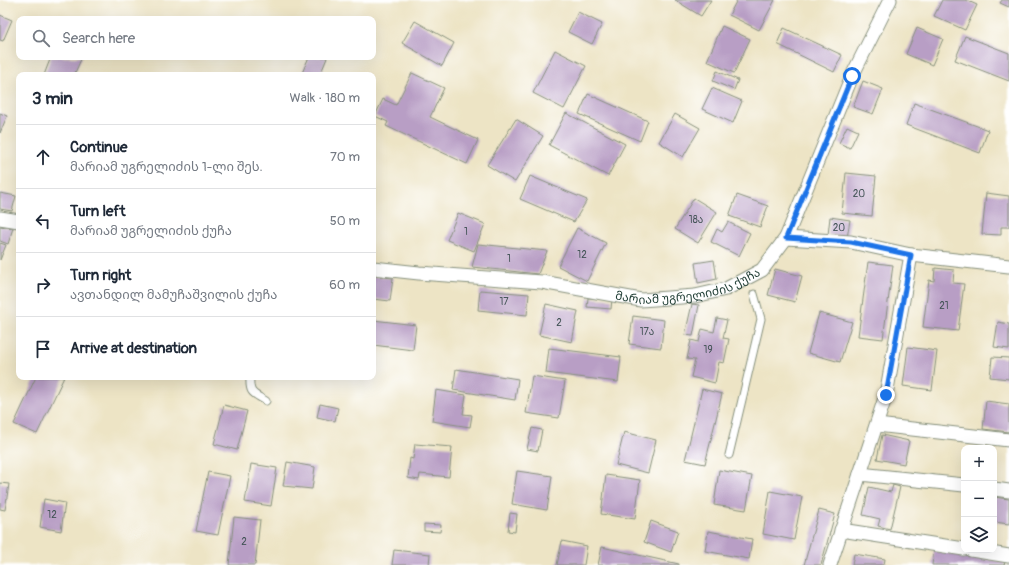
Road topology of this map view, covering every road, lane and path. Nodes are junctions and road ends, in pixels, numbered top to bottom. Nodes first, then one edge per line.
1 (890, 0) edge
2 (0, 218) edge
3 (16, 221) edge
4 (786, 238) junction
5 (911, 255) junction
6 (1009, 266) edge
7 (376, 268) edge
8 (754, 294) dead end
9 (250, 380) edge
10 (266, 401) dead end
11 (877, 425) junction
12 (1009, 440) edge
13 (729, 455) dead end
14 (860, 474) junction
15 (961, 485) edge
16 (997, 489) edge
17 (1009, 491) edge
18 (841, 530) junction
19 (961, 549) edge
20 (990, 553) edge
21 (1009, 556) edge
22 (830, 565) edge

1 - 4 street, მარიამ უგრელიძის ქუჩა
2 - 3 street
4 - 5 street
4 - 7 street, მარიამ უგრელიძის ქუჩა
5 - 6 street
5 - 11 street
8 - 13 lane
9 - 10 lane
11 - 12 street
11 - 14 street
14 - 15 street
14 - 18 street
16 - 17 street
18 - 19 street
18 - 22 street
20 - 21 street

